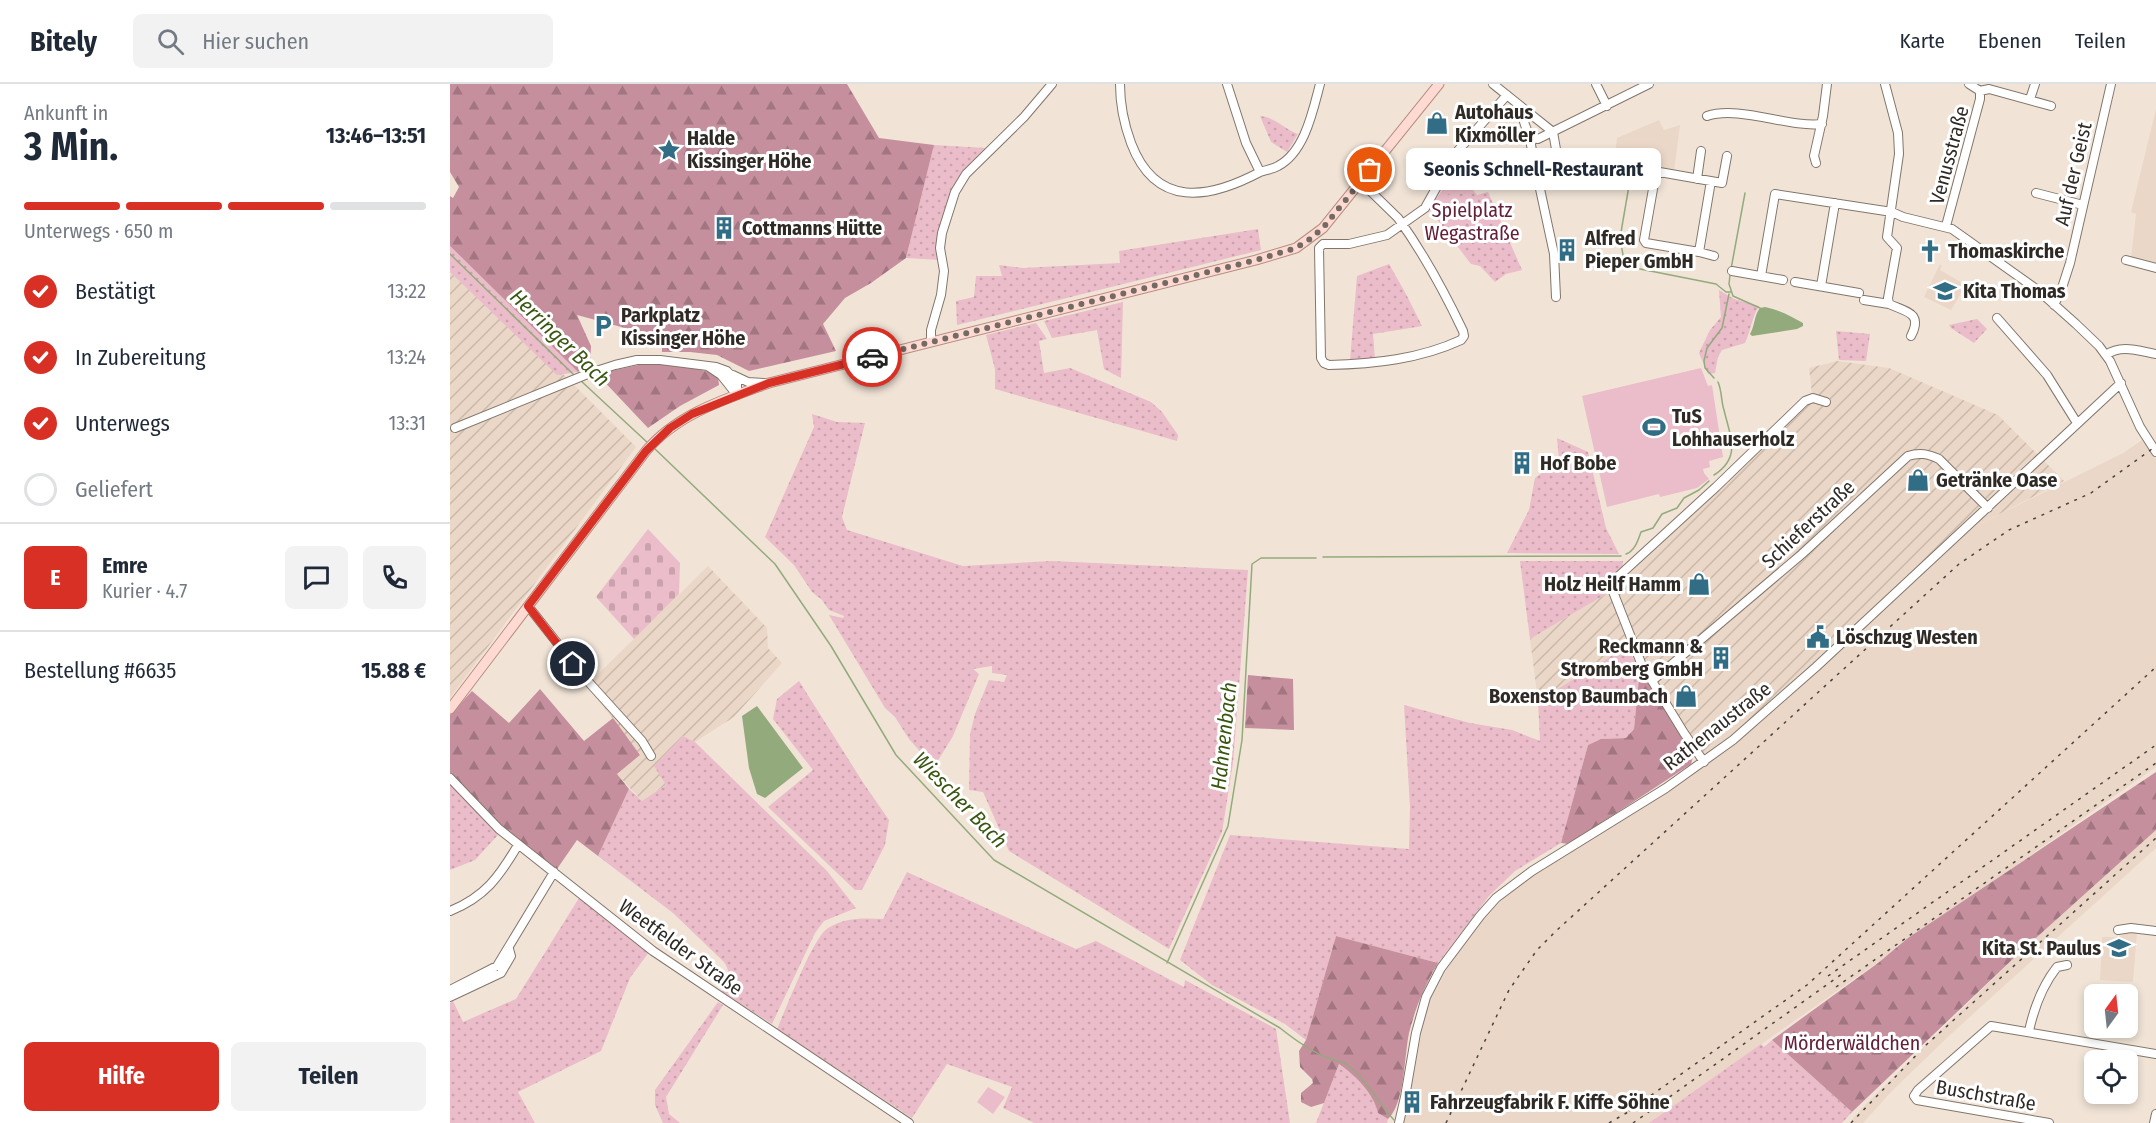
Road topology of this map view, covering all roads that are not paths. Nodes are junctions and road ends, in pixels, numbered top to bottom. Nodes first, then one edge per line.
1 (1052, 84) edge
2 (1119, 84) edge
3 (1227, 84) edge
4 (1320, 84) edge
5 (1493, 84) edge
6 (1596, 84) edge
7 (1649, 84) edge
8 (1827, 84) edge
9 (1885, 84) edge
10 (1969, 84) edge
11 (2035, 84) edge
12 (2111, 84) edge
13 (1435, 85) edge
14 (1980, 91) junction
15 (1507, 95) junction
16 (2030, 99) junction
17 (1518, 105) junction
18 (1607, 106) junction
19 (2051, 106) dead end
20 (1707, 117) dead end
21 (1822, 124) junction
22 (1553, 132) junction
23 (1532, 138) junction
24 (1701, 151) dead end
25 (1557, 155) junction
26 (1727, 156) dead end
27 (1534, 161) junction
28 (1816, 163) dead end
29 (1260, 172) junction
30 (1656, 172) junction
31 (1696, 179) junction
32 (1361, 182) junction
33 (1711, 182) junction
34 (2036, 194) dead end
35 (1835, 203) junction
36 (2083, 205) junction
37 (1892, 212) junction
38 (1403, 224) junction
39 (1946, 226) junction
40 (1699, 252) junction
41 (1714, 256) dead end
42 (2126, 260) dead end
43 (2156, 268) edge
44 (1732, 271) dead end
45 (1761, 276) junction
46 (1783, 280) dead end
47 (1795, 282) dead end
48 (1821, 286) junction
49 (1556, 297) dead end
50 (1889, 304) junction
51 (2054, 305) junction
52 (1997, 318) dead end
53 (1911, 336) dead end
54 (931, 342) junction
55 (2156, 354) edge
56 (2106, 355) junction
57 (709, 366) junction
58 (726, 371) junction
59 (769, 383) junction
60 (2121, 383) junction
61 (737, 395) junction
62 (1826, 402) dead end
63 (2077, 423) junction
64 (455, 428) dead end
65 (2156, 452) edge
66 (1988, 508) junction
67 (528, 606) junction
68 (1652, 681) junction
69 (450, 709) edge
70 (651, 756) dead end
71 (1704, 762) junction
72 (450, 778) edge
73 (518, 845) junction
74 (554, 872) junction
75 (450, 911) edge
76 (2118, 930) dead end
77 (2156, 931) edge
78 (2067, 965) dead end
79 (472, 983) junction
80 (450, 990) edge
81 (450, 997) edge
82 (2029, 1031) junction
83 (2156, 1054) edge
84 (2156, 1114) edge
85 (909, 1123) edge
86 (1399, 1123) edge
87 (2049, 1123) edge
88 (2154, 1123) edge

1 - 54 street
2 - 29 street
3 - 29 street
4 - 29 street
5 - 15 street
6 - 18 street
7 - 18 street
8 - 21 street
9 - 37 street
10 - 14 street
11 - 16 street
12 - 36 street, Auf der Geist
13 - 32 main road
14 - 16 street
14 - 39 street, Venusstraße
15 - 17 street
15 - 38 street
16 - 19 street
17 - 22 street
17 - 23 street
18 - 22 street
20 - 21 street
21 - 28 street
22 - 23 street
22 - 25 street
23 - 27 street
24 - 31 street
25 - 27 street
25 - 30 street
26 - 33 street
27 - 49 street
30 - 31 street
30 - 40 street
31 - 33 street
32 - 38 street
32 - 54 main road
33 - 40 street
34 - 36 street
35 - 37 street
35 - 45 street
35 - 48 street
36 - 51 street, Auf der Geist
37 - 39 street
37 - 50 street
38 - 38 street
39 - 51 street
40 - 41 street
42 - 43 street
44 - 45 street
45 - 46 street
47 - 48 street
48 - 50 street
50 - 53 street
51 - 56 street
52 - 63 street
54 - 59 main road
55 - 56 street
56 - 60 street
57 - 58 street
57 - 61 street
57 - 64 street
58 - 59 street
58 - 61 street
59 - 61 main road
60 - 63 street, Rathenaustraße
60 - 65 street
61 - 67 main road
62 - 68 street
63 - 66 street, Rathenaustraße
66 - 68 street, Schieferstraße
66 - 71 street, Rathenaustraße
67 - 69 main road
67 - 70 street
68 - 71 street
71 - 86 street, Rathenaustraße
72 - 73 street, Weetfelder Straße
73 - 74 street, Weetfelder Straße
73 - 75 street
74 - 79 street
74 - 85 street, Weetfelder Straße
76 - 77 street
78 - 82 street
79 - 80 street
79 - 81 street
82 - 83 street
82 - 87 street, Buschstraße
84 - 88 street

